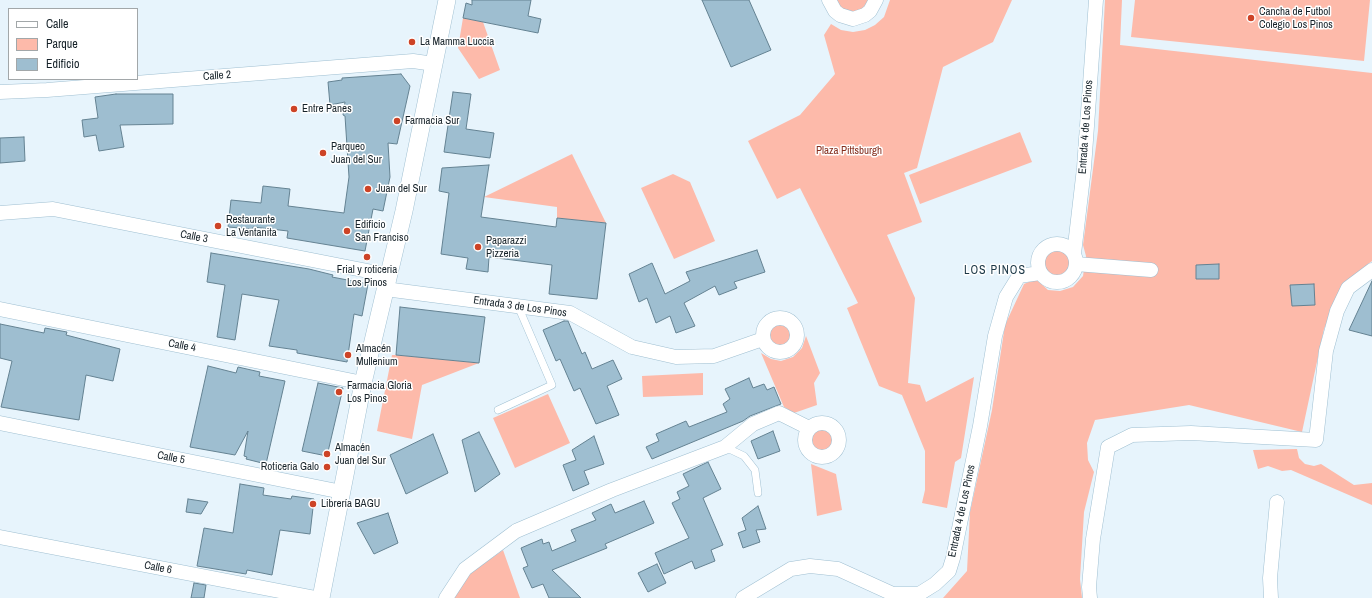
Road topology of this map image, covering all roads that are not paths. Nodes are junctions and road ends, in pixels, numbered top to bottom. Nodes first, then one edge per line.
1 (447, 0) edge
2 (829, 0) edge
3 (876, 0) edge
4 (1096, 0) edge
5 (434, 64) junction
6 (0, 92) edge
7 (0, 213) edge
8 (1075, 259) junction
9 (1151, 270) dead end
10 (1372, 270) edge
11 (1040, 273) junction
12 (387, 282) junction
13 (518, 305) junction
14 (0, 309) edge
15 (763, 339) dead end
16 (364, 383) junction
17 (498, 410) dead end
18 (0, 423) edge
19 (809, 428) dead end
20 (725, 447) junction
21 (342, 492) junction
22 (758, 493) dead end
23 (1278, 502) dead end
24 (0, 537) edge
25 (316, 598) edge
26 (321, 598) edge
27 (446, 598) edge
28 (744, 598) edge
29 (1090, 598) edge
30 (1271, 598) edge

1 - 5 street
2 - 3 street
4 - 8 street, Entrada 4 de Los Pinos
5 - 6 street, Calle 2
5 - 12 street
7 - 12 street, Calle 3
8 - 9 street
8 - 11 street
8 - 11 street
10 - 29 street
11 - 28 street, Entrada 4 de Los Pinos
12 - 13 street, Entrada 3 de Los Pinos
12 - 16 street
13 - 15 street, Entrada 3 de Los Pinos
13 - 17 lane
14 - 16 street, Calle 4
16 - 21 street
18 - 21 street, Calle 5
19 - 20 street
20 - 22 lane
20 - 27 street
21 - 26 street
23 - 30 street
24 - 25 street, Calle 6

